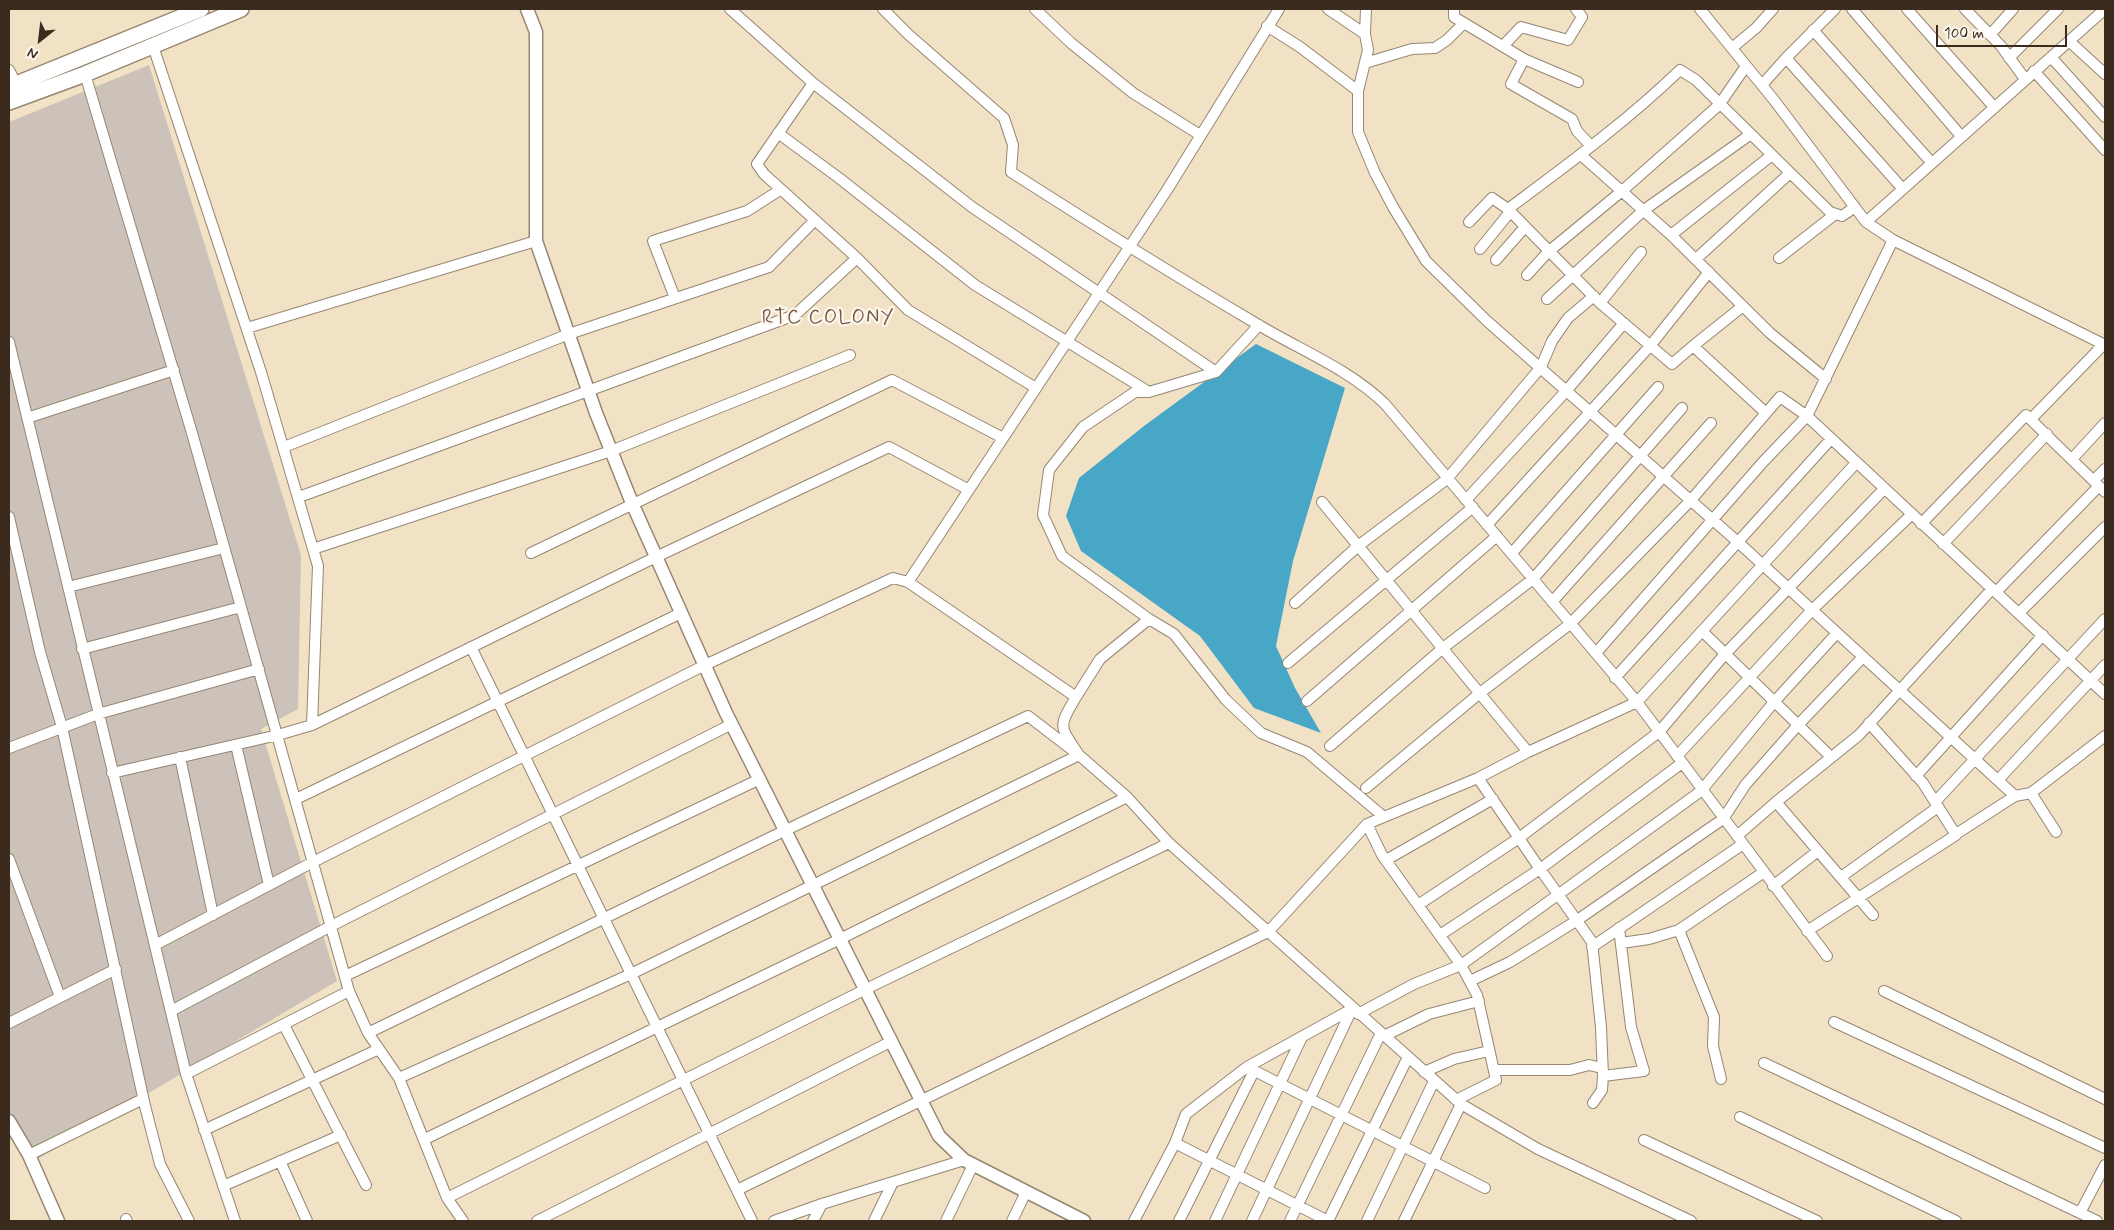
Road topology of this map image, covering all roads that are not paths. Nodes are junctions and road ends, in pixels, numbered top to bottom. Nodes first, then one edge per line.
1 (201, 9) edge
2 (241, 9) edge
3 (527, 9) edge
4 (730, 9) edge
5 (883, 9) edge
6 (1035, 9) edge
7 (1279, 9) edge
8 (1328, 9) edge
9 (1366, 9) edge
10 (1454, 9) edge
11 (1576, 9) edge
12 (1700, 9) edge
13 (1773, 9) edge
14 (1835, 9) edge
15 (1852, 9) edge
16 (1906, 9) edge
17 (2013, 9) edge
18 (2058, 9) edge
19 (2104, 9) edge
20 (1967, 10) edge
21 (1464, 23) junction
22 (1267, 26) junction
23 (1814, 30) junction
24 (1365, 34) junction
25 (1990, 34) junction
26 (2069, 41) junction
27 (153, 46) junction
28 (1503, 46) junction
29 (1732, 48) junction
30 (2051, 57) junction
31 (1786, 58) junction
32 (2009, 58) junction
33 (1524, 59) junction
34 (1365, 63) junction
35 (1746, 66) junction
36 (2034, 71) junction
37 (85, 74) junction
38 (2105, 74) edge
39 (2025, 79) junction
40 (1578, 82) dead end
41 (813, 83) junction
42 (14, 84) edge
43 (1762, 85) junction
44 (1358, 91) junction
45 (9, 102) edge
46 (1719, 105) junction
47 (1994, 107) junction
48 (2105, 117) edge
49 (778, 133) junction
50 (1751, 134) junction
51 (1200, 135) junction
52 (1961, 136) junction
53 (1592, 146) junction
54 (2105, 150) edge
55 (1581, 155) junction
56 (1772, 155) junction
57 (1931, 162) junction
58 (1790, 173) junction
59 (1902, 188) junction
60 (780, 190) junction
61 (1622, 191) junction
62 (1855, 207) junction
63 (1509, 210) junction
64 (1644, 210) junction
65 (1834, 215) junction
66 (815, 220) junction
67 (1469, 222) dead end
68 (1866, 222) junction
69 (1525, 227) junction
70 (1671, 235) junction
71 (1893, 240) junction
72 (536, 241) junction
73 (1129, 247) junction
74 (1480, 249) dead end
75 (1548, 252) junction
76 (1641, 252) dead end
77 (857, 258) junction
78 (1779, 258) dead end
79 (1496, 260) dead end
80 (1696, 260) junction
81 (1709, 272) junction
82 (1572, 274) junction
83 (1527, 275) dead end
84 (1100, 293) junction
85 (675, 298) junction
86 (1547, 299) dead end
87 (1597, 300) junction
88 (1743, 306) junction
89 (1624, 323) junction
90 (1259, 325) junction
91 (247, 328) junction
92 (569, 334) junction
93 (9, 342) edge
94 (1066, 343) junction
95 (2104, 345) edge
96 (1650, 346) junction
97 (1693, 346) junction
98 (850, 355) dead end
99 (1541, 366) junction
100 (174, 370) junction
101 (1216, 372) junction
102 (1826, 379) junction
103 (1658, 387) dead end
104 (1036, 388) junction
105 (1567, 390) junction
106 (589, 392) junction
107 (1150, 392) junction
108 (1682, 408) dead end
109 (1592, 412) junction
110 (1766, 413) junction
111 (1807, 416) junction
112 (27, 418) junction
113 (2032, 419) junction
114 (1711, 423) dead end
115 (2105, 423) edge
116 (1616, 433) junction
117 (2047, 434) junction
118 (1003, 438) junction
119 (1831, 439) junction
120 (284, 447) junction
121 (611, 451) junction
122 (1639, 455) junction
123 (2072, 459) junction
124 (1856, 463) junction
125 (2105, 469) edge
126 (1665, 477) junction
127 (1447, 479) junction
128 (2099, 486) edge
129 (1884, 489) junction
130 (969, 490) junction
131 (299, 497) junction
132 (1691, 500) junction
133 (1322, 502) dead end
134 (632, 503) junction
135 (1469, 504) junction
136 (1911, 515) junction
137 (9, 517) edge
138 (1712, 520) junction
139 (1921, 524) junction
140 (1487, 525) junction
141 (2105, 527) edge
142 (1497, 536) junction
143 (1739, 543) junction
144 (1943, 544) junction
145 (1358, 546) junction
146 (224, 548) junction
147 (313, 549) junction
148 (531, 553) dead end
149 (1512, 553) junction
150 (656, 557) junction
151 (1762, 564) junction
152 (1386, 579) junction
153 (1533, 579) junction
154 (908, 582) junction
155 (68, 587) junction
156 (1789, 588) junction
157 (1994, 591) junction
158 (1552, 602) junction
159 (1295, 603) dead end
160 (241, 607) junction
161 (1812, 610) junction
162 (1412, 611) junction
163 (681, 613) junction
164 (2019, 613) junction
165 (1149, 619) junction
166 (2105, 619) edge
167 (1570, 624) junction
168 (1702, 631) junction
169 (1837, 633) junction
170 (2043, 635) junction
171 (471, 647) junction
172 (1443, 648) junction
173 (82, 649) junction
174 (1596, 653) junction
175 (1725, 654) junction
176 (1863, 656) junction
177 (2069, 658) junction
178 (1288, 663) dead end
179 (705, 665) junction
180 (2105, 665) edge
181 (259, 669) junction
182 (1749, 677) junction
183 (1615, 678) junction
184 (2091, 679) junction
185 (1898, 689) junction
186 (1480, 693) junction
187 (2105, 694) edge
188 (1076, 697) junction
189 (1307, 701) dead end
190 (498, 702) junction
191 (1636, 702) junction
192 (1774, 702) junction
193 (98, 714) junction
194 (1869, 723) junction
195 (732, 724) junction
196 (312, 725) junction
197 (1798, 725) junction
198 (62, 726) junction
199 (1659, 732) junction
200 (278, 735) junction
201 (1950, 736) junction
202 (2105, 736) edge
203 (236, 745) junction
204 (1330, 746) dead end
205 (9, 748) edge
206 (1528, 752) junction
207 (1079, 755) junction
208 (524, 756) junction
209 (180, 757) junction
210 (1831, 757) junction
211 (1975, 759) junction
212 (1680, 760) junction
213 (112, 772) junction
214 (1916, 776) junction
215 (1478, 778) junction
216 (760, 779) junction
217 (1998, 780) junction
218 (1366, 788) dead end
219 (1701, 791) junction
220 (2031, 793) junction
221 (2015, 796) junction
222 (1128, 797) junction
223 (296, 799) junction
224 (1493, 799) junction
225 (1776, 802) junction
226 (1936, 804) junction
227 (553, 814) junction
228 (1384, 817) junction
229 (1723, 819) junction
230 (1367, 824) junction
231 (786, 830) junction
232 (2056, 832) dead end
233 (1956, 834) junction
234 (1520, 838) junction
235 (1740, 840) junction
236 (1169, 843) junction
237 (1818, 851) junction
238 (9, 859) edge
239 (1386, 860) junction
240 (313, 862) junction
241 (578, 865) junction
242 (1540, 869) junction
243 (1764, 872) junction
244 (1841, 877) junction
245 (269, 885) junction
246 (814, 886) junction
247 (1774, 886) junction
248 (1558, 894) junction
249 (1859, 898) junction
250 (1418, 905) junction
251 (213, 915) junction
252 (1874, 915) dead end
253 (604, 919) junction
254 (1576, 921) junction
255 (331, 926) junction
256 (1619, 928) junction
257 (1680, 930) junction
258 (1807, 931) junction
259 (1268, 932) junction
260 (1440, 935) junction
261 (840, 939) junction
262 (1621, 942) junction
263 (155, 945) junction
264 (1592, 947) junction
265 (1827, 956) dead end
266 (1461, 965) junction
267 (116, 969) junction
268 (631, 974) junction
269 (345, 976) junction
270 (1470, 981) junction
271 (866, 989) junction
272 (349, 991) junction
273 (1884, 991) dead end
274 (60, 998) junction
275 (1479, 1001) junction
276 (171, 1011) junction
277 (1355, 1011) junction
278 (1834, 1022) dead end
279 (9, 1023) edge
280 (284, 1024) junction
281 (657, 1027) junction
282 (368, 1033) junction
283 (1382, 1035) junction
284 (1302, 1037) junction
285 (892, 1042) junction
286 (379, 1049) junction
287 (1490, 1051) junction
288 (1408, 1057) junction
289 (1764, 1063) dead end
290 (1251, 1069) junction
291 (1494, 1070) junction
292 (1424, 1072) junction
293 (1602, 1072) junction
294 (186, 1074) junction
295 (399, 1078) junction
296 (313, 1079) junction
297 (1721, 1079) dead end
298 (682, 1080) junction
299 (1434, 1081) junction
300 (1280, 1084) junction
301 (1310, 1098) junction
302 (143, 1099) junction
303 (2105, 1099) edge
304 (922, 1101) junction
305 (1458, 1102) junction
306 (1593, 1103) dead end
307 (1342, 1114) junction
308 (1740, 1117) dead end
309 (9, 1121) edge
310 (204, 1130) junction
311 (1373, 1130) junction
312 (709, 1134) junction
313 (341, 1135) junction
314 (425, 1139) junction
315 (1644, 1140) dead end
316 (1175, 1143) junction
317 (1404, 1145) junction
318 (2105, 1148) edge
319 (29, 1155) junction
320 (1210, 1160) junction
321 (1434, 1160) junction
322 (280, 1161) junction
323 (968, 1163) junction
324 (2105, 1165) edge
325 (1237, 1174) junction
326 (893, 1182) junction
327 (366, 1184) dead end
328 (222, 1186) junction
329 (1486, 1188) dead end
330 (737, 1190) junction
331 (1267, 1190) junction
332 (1026, 1192) junction
333 (448, 1198) junction
334 (822, 1204) junction
335 (1298, 1206) junction
336 (2080, 1213) junction
337 (1078, 1220) edge
338 (58, 1221) edge
339 (189, 1221) edge
340 (235, 1221) edge
341 (307, 1221) edge
342 (463, 1221) edge
343 (537, 1221) edge
344 (752, 1221) edge
345 (774, 1221) edge
346 (813, 1221) edge
347 (874, 1221) edge
348 (946, 1221) edge
349 (1012, 1221) edge
350 (1134, 1221) edge
351 (1179, 1221) edge
352 (1215, 1221) edge
353 (1252, 1221) edge
354 (1290, 1221) edge
355 (1367, 1221) edge
356 (1404, 1221) edge
357 (1691, 1221) edge
358 (1817, 1221) edge
359 (1956, 1221) edge
360 (2097, 1221) edge

1 - 42 main road
2 - 27 main road
3 - 72 street
4 - 41 street
5 - 73 street
6 - 51 street
7 - 22 street
8 - 24 street
9 - 24 street
10 - 21 street
11 - 28 street
12 - 29 street
13 - 29 street
14 - 23 street
15 - 52 street
16 - 47 street
17 - 25 street
18 - 32 street
19 - 26 street
20 - 25 street
21 - 28 street
21 - 34 street
22 - 44 street
22 - 51 street
23 - 31 street
23 - 57 street
24 - 34 street
25 - 32 street
26 - 30 street
26 - 38 street
27 - 37 main road
27 - 91 street
28 - 33 street
29 - 35 street
30 - 36 street
30 - 48 street
31 - 43 street
31 - 59 street
32 - 39 street
33 - 40 street
33 - 53 street
34 - 44 street
35 - 43 street
35 - 46 street
36 - 39 street
36 - 54 street
37 - 42 main road
37 - 100 street
39 - 47 street
41 - 49 street
41 - 84 street
42 - 45 main road
43 - 62 street
44 - 99 street
46 - 50 street
46 - 53 street
46 - 61 street
47 - 52 street
49 - 60 street
49 - 94 street
50 - 56 street
50 - 64 street
51 - 73 street
52 - 57 street
53 - 55 street
55 - 61 street
55 - 63 street
56 - 58 street
56 - 70 street
57 - 59 street
58 - 65 street
58 - 80 street
59 - 68 street
60 - 66 street
60 - 85 street
61 - 64 street
61 - 75 street
62 - 65 street
62 - 68 street
63 - 67 street
63 - 69 street
63 - 74 street
64 - 70 street
64 - 82 street
65 - 78 street
66 - 77 street
66 - 85 street
68 - 71 street
69 - 75 street
69 - 79 street
70 - 80 street
71 - 95 street
71 - 102 street
72 - 91 street
72 - 92 street
73 - 84 street
73 - 90 street
75 - 82 street
75 - 83 street
76 - 87 street
77 - 104 street
77 - 106 street
80 - 81 street
81 - 88 street
81 - 96 street
82 - 86 street
82 - 87 street
84 - 94 street
84 - 101 street
85 - 92 street
87 - 89 street
87 - 99 street
88 - 97 street
88 - 102 street
89 - 96 street
89 - 105 street
90 - 101 street
90 - 127 street
91 - 120 street
92 - 106 street
92 - 120 street
93 - 112 street
94 - 104 street
94 - 107 street
95 - 113 street
96 - 97 street
96 - 109 street
97 - 110 street
98 - 121 street
99 - 105 street
99 - 127 street
100 - 112 street
100 - 146 street
101 - 107 street
102 - 111 street
103 - 116 street
104 - 118 street
105 - 109 street
105 - 135 street
106 - 121 street
106 - 131 street
107 - 165 street
108 - 122 street
109 - 116 street
109 - 140 street
110 - 111 street
110 - 132 street
111 - 119 street
111 - 138 street
112 - 155 street
113 - 117 street
113 - 139 street
114 - 126 street
115 - 123 street
116 - 122 street
116 - 149 street
117 - 123 street
117 - 144 street
118 - 130 street
118 - 134 street
119 - 124 street
119 - 143 street
120 - 131 street
121 - 134 street
121 - 147 street
122 - 126 street
122 - 153 street
123 - 128 street
124 - 129 street
124 - 151 street
125 - 128 street
126 - 132 street
126 - 158 street
127 - 135 street
127 - 145 street
128 - 157 street
129 - 136 street
129 - 156 street
130 - 150 street
130 - 154 street
131 - 147 street
132 - 138 street
132 - 167 street
133 - 145 street
134 - 148 street
134 - 150 street
135 - 140 street
135 - 152 street
136 - 139 street
136 - 161 street
137 - 198 street
138 - 143 street
138 - 174 street
139 - 144 street
140 - 142 street
141 - 164 street
142 - 149 street
142 - 162 street
143 - 151 street
143 - 183 street
144 - 157 street
145 - 152 street
145 - 159 street
146 - 155 street
146 - 160 street
147 - 196 street
149 - 153 street
150 - 163 street
150 - 171 street
151 - 156 street
151 - 168 street
152 - 162 street
152 - 178 street
153 - 158 street
153 - 172 street
154 - 179 street
154 - 188 street
155 - 173 street
156 - 161 street
156 - 175 street
157 - 164 street
157 - 185 street
158 - 167 street
160 - 173 street
160 - 181 street
161 - 169 street
161 - 182 street
162 - 172 street
162 - 189 street
163 - 179 street
163 - 190 street
164 - 170 street
165 - 188 street
165 - 228 street
166 - 177 street
167 - 174 street
167 - 186 street
168 - 175 street
168 - 191 street
169 - 176 street
169 - 192 street
170 - 177 street
170 - 201 street
171 - 190 street
171 - 196 street
172 - 186 street
172 - 204 street
173 - 193 street
174 - 183 street
175 - 182 street
175 - 199 street
176 - 185 street
176 - 197 street
177 - 184 street
177 - 211 street
179 - 195 street
179 - 208 street
180 - 184 street
181 - 193 street
181 - 200 street
182 - 192 street
182 - 212 street
183 - 191 street
184 - 187 street
184 - 217 street
185 - 194 street
185 - 201 street
186 - 206 street
186 - 218 street
188 - 207 street
190 - 208 street
190 - 223 street
191 - 199 street
191 - 206 street
192 - 197 street
192 - 219 street
193 - 198 street
193 - 213 street
194 - 210 street
194 - 214 street
195 - 216 street
195 - 227 street
196 - 200 street
197 - 210 street
197 - 229 street
198 - 205 street
198 - 267 street
199 - 212 street
199 - 234 street
200 - 203 street
200 - 223 street
201 - 211 street
201 - 214 street
202 - 220 street
203 - 209 street
203 - 245 street
206 - 215 street
207 - 222 street
207 - 231 street
207 - 246 street
208 - 227 street
208 - 240 street
209 - 213 street
209 - 251 street
210 - 225 street
211 - 217 street
211 - 226 street
212 - 219 street
212 - 242 street
213 - 263 street
214 - 226 street
215 - 224 street
215 - 228 street
216 - 231 street
216 - 241 street
217 - 221 street
219 - 229 street
219 - 248 street
220 - 221 street
220 - 232 street
221 - 233 street
222 - 236 street
222 - 261 street
223 - 240 street
224 - 234 street
224 - 239 street
225 - 235 street
225 - 237 street
226 - 233 street
226 - 244 street
227 - 241 street
227 - 255 street
228 - 230 street
229 - 235 street
229 - 254 street
230 - 239 street
230 - 259 street
231 - 246 street
231 - 253 street
233 - 249 street
234 - 242 street
234 - 250 street
235 - 243 street
235 - 256 street
236 - 259 street
236 - 271 street
237 - 244 street
237 - 247 street
238 - 274 street
239 - 250 street
240 - 245 street
240 - 255 street
241 - 253 street
241 - 269 street
242 - 248 street
242 - 260 street
243 - 247 street
243 - 257 street
244 - 249 street
245 - 251 street
246 - 261 street
246 - 268 street
247 - 258 street
248 - 254 street
248 - 266 street
249 - 252 street
249 - 258 street
250 - 260 street
251 - 263 street
253 - 268 street
253 - 282 street
254 - 264 street
254 - 270 street
255 - 269 street
255 - 276 street
256 - 262 street
256 - 264 street
257 - 262 street
257 - 297 street
258 - 265 street
259 - 277 street
259 - 304 street
260 - 266 street
261 - 271 street
261 - 281 street
262 - 293 street
263 - 276 street
264 - 293 street
266 - 270 street
266 - 277 street
267 - 274 street
267 - 302 street
268 - 281 street
268 - 295 street
269 - 272 street
270 - 275 street
271 - 285 street
271 - 298 street
272 - 280 street
272 - 282 street
273 - 303 street
274 - 279 street
275 - 283 street
275 - 287 street
276 - 294 street
277 - 283 street
277 - 284 street
277 - 301 street
278 - 318 street
280 - 294 street
280 - 296 street
281 - 298 street
281 - 314 street
282 - 286 street
283 - 288 street
283 - 307 street
284 - 290 street
284 - 300 street
285 - 304 street
285 - 312 street
286 - 295 street
286 - 296 street
287 - 291 street
287 - 292 street
288 - 292 street
288 - 311 street
289 - 336 street
290 - 300 street
290 - 316 street
290 - 320 street
291 - 293 street
291 - 305 street
292 - 299 street
293 - 306 street
294 - 310 street
295 - 314 street
296 - 310 street
296 - 313 street
298 - 312 street
298 - 333 street
299 - 305 street
299 - 317 street
300 - 301 street
300 - 325 street
301 - 307 street
301 - 331 street
302 - 319 street
302 - 339 street
304 - 323 street
304 - 330 street
305 - 321 street
305 - 357 street
307 - 311 street
307 - 335 street
308 - 359 street
309 - 319 street
310 - 328 street
311 - 317 street
311 - 335 street
312 - 330 street
312 - 343 street
313 - 322 street
313 - 327 street
314 - 333 street
315 - 358 street
316 - 320 street
316 - 350 street
317 - 321 street
317 - 355 street
319 - 338 street
320 - 325 street
320 - 351 street
321 - 329 street
321 - 356 street
322 - 328 street
322 - 341 street
323 - 326 street
323 - 332 street
323 - 348 street
324 - 336 street
325 - 331 street
325 - 352 street
326 - 334 street
326 - 347 street
328 - 340 street
330 - 344 street
331 - 335 street
331 - 353 street
332 - 337 street
332 - 349 street
333 - 342 street
334 - 345 street
334 - 346 street
335 - 354 street
336 - 360 street

